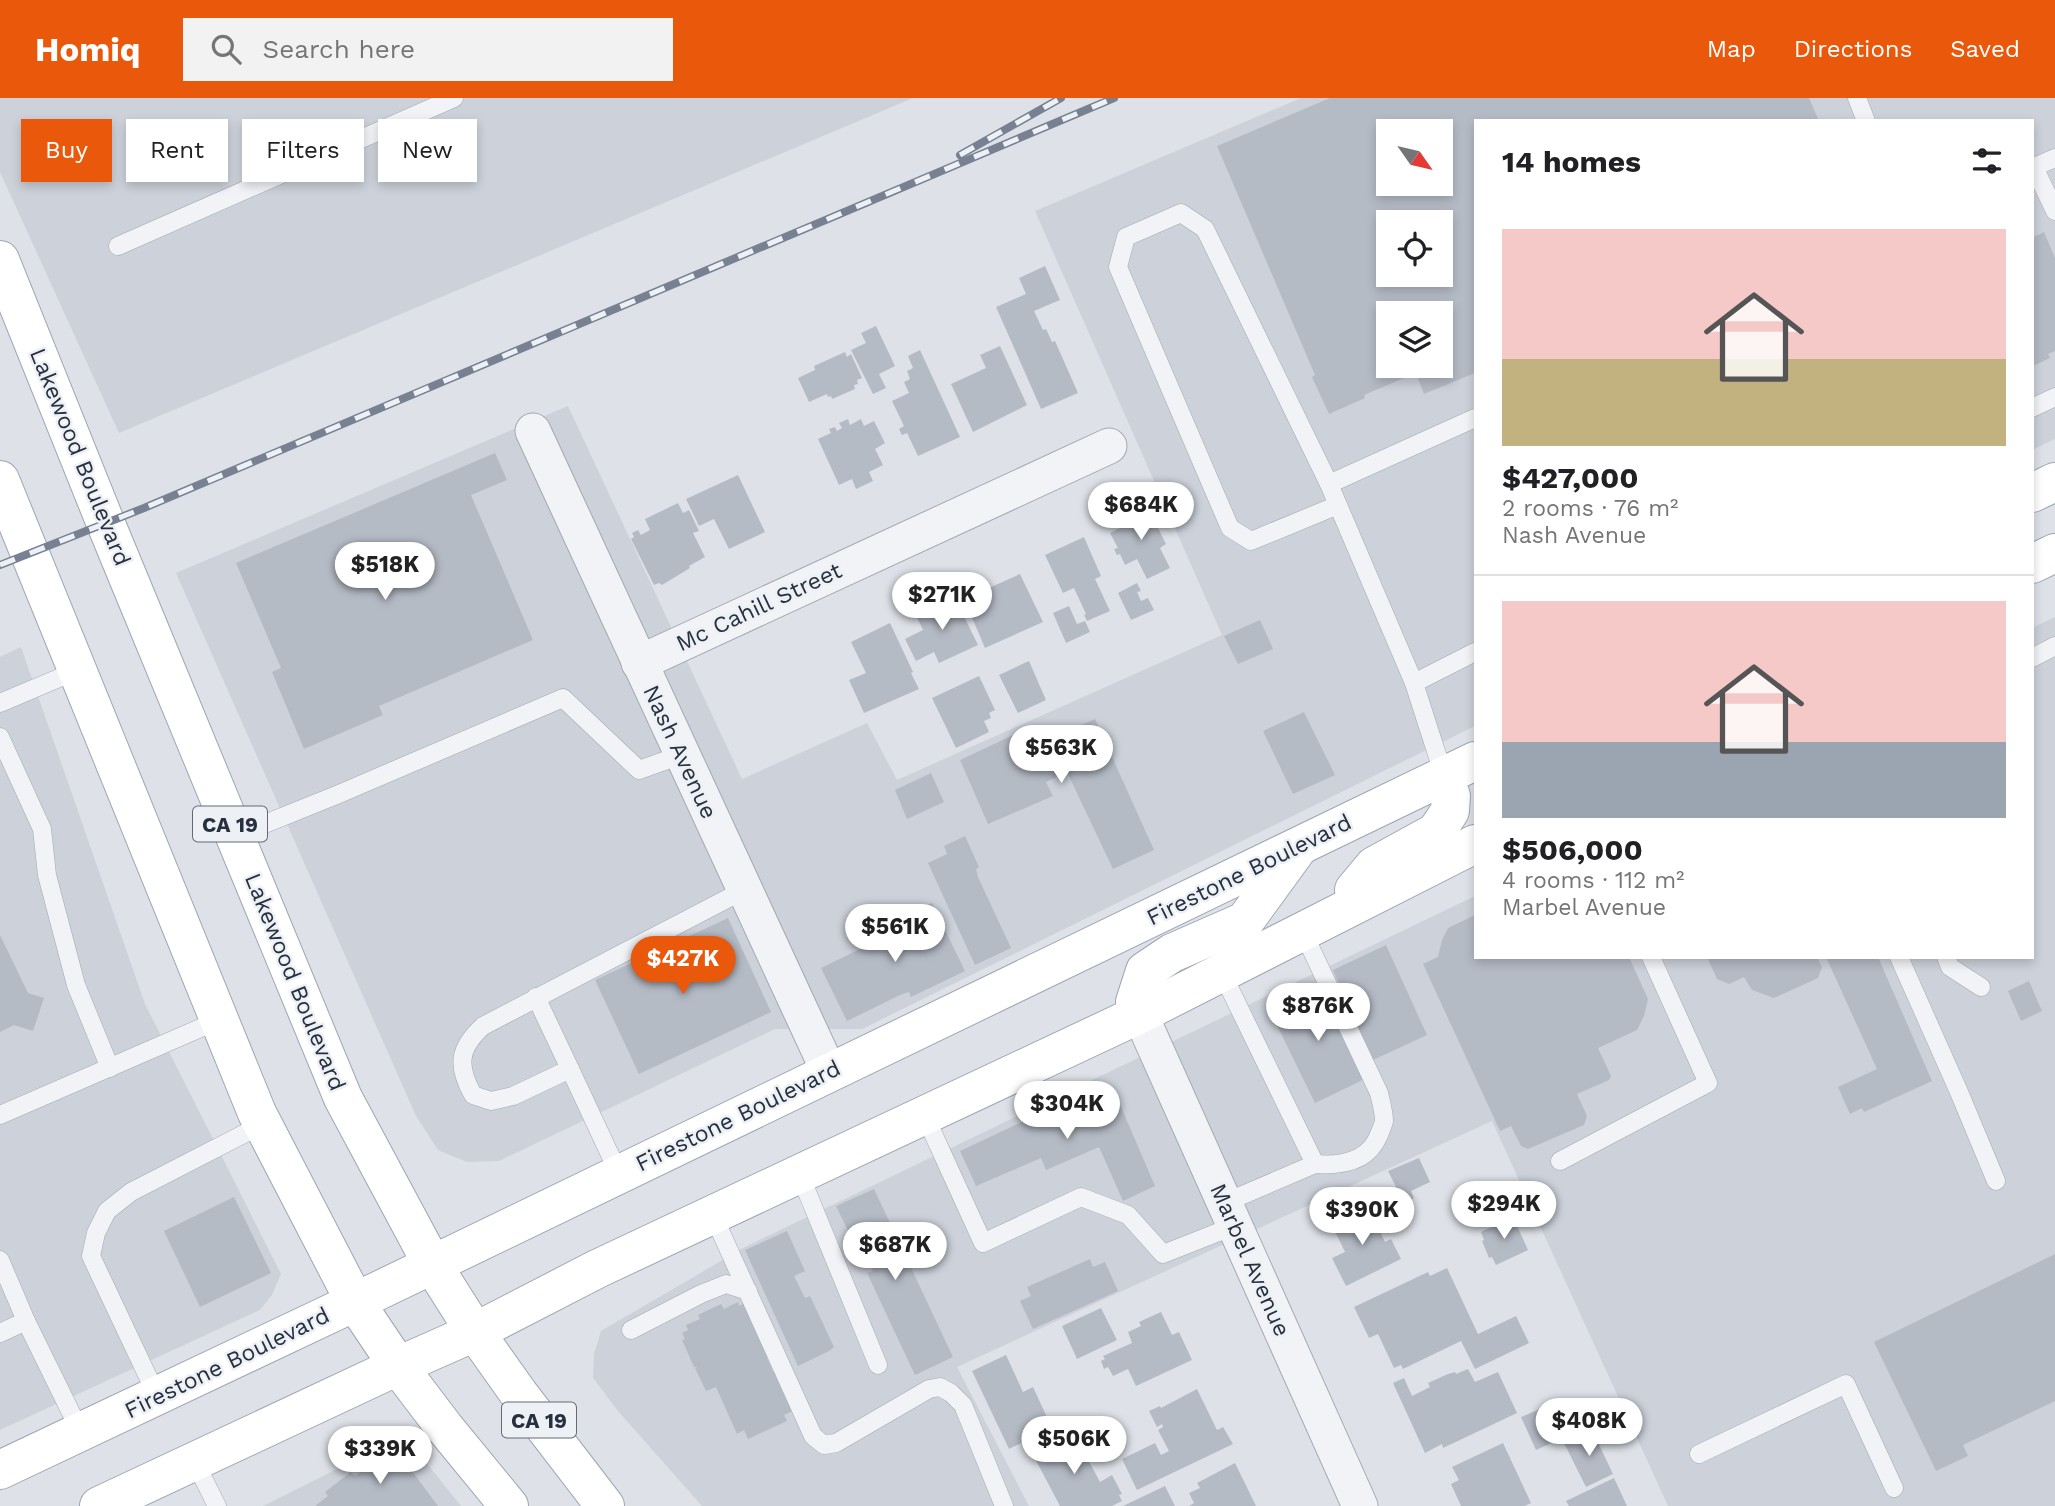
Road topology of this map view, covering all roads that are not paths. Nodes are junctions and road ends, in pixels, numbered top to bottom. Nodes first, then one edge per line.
1 (454, 98) edge
2 (1857, 98) edge
3 (1865, 119) edge
4 (2055, 158) edge
5 (2034, 168) edge
6 (2034, 170) edge
7 (2055, 211) edge
8 (118, 246) dead end
9 (0, 260) edge
10 (2055, 397) edge
11 (2034, 407) edge
12 (1474, 418) edge
13 (533, 431) dead end
14 (1109, 446) dead end
15 (0, 480) edge
16 (2055, 482) edge
17 (1329, 484) junction
18 (2034, 492) edge
19 (1338, 505) junction
20 (2055, 553) edge
21 (2034, 563) edge
22 (2055, 646) edge
23 (1474, 653) edge
24 (2034, 657) edge
25 (639, 663) junction
26 (78, 670) junction
27 (1414, 683) junction
28 (0, 703) edge
29 (0, 737) edge
30 (681, 755) junction
31 (1460, 769) edge
32 (235, 836) junction
33 (1474, 845) edge
34 (1299, 847) junction
35 (744, 890) junction
36 (1318, 924) junction
37 (1652, 959) edge
38 (1900, 959) edge
39 (1947, 959) edge
40 (1222, 973) junction
41 (1981, 987) dead end
42 (536, 998) junction
43 (1140, 1014) junction
44 (219, 1020) junction
45 (110, 1068) junction
46 (570, 1069) junction
47 (829, 1072) junction
48 (0, 1115) edge
49 (925, 1116) junction
50 (262, 1124) junction
51 (1560, 1161) dead end
52 (1315, 1164) junction
53 (619, 1174) junction
54 (800, 1175) junction
55 (1996, 1181) dead end
56 (1229, 1214) junction
57 (713, 1215) junction
58 (0, 1260) edge
59 (432, 1264) junction
60 (748, 1291) junction
61 (355, 1301) junction
62 (26, 1321) junction
63 (631, 1330) dead end
64 (475, 1332) junction
65 (0, 1333) edge
66 (878, 1365) dead end
67 (398, 1366) junction
68 (157, 1396) junction
69 (81, 1433) junction
70 (1699, 1454) dead end
71 (195, 1462) junction
72 (0, 1470) edge
73 (1894, 1488) dead end
74 (136, 1498) edge
75 (99, 1506) edge
76 (218, 1506) edge
77 (509, 1506) edge
78 (605, 1506) edge
79 (1004, 1506) edge
80 (1360, 1506) edge

1 - 8 lane
2 - 3 lane
4 - 5 lane
6 - 7 lane
9 - 32 main road, Lakewood Boulevard / CA 19
10 - 11 lane
12 - 17 lane
13 - 25 street, Nash Avenue
14 - 25 street, Mc Cahill Street
15 - 26 main road
16 - 18 main road
17 - 19 lane
17 - 19 lane
19 - 27 lane
20 - 21 main road
22 - 24 lane
23 - 27 lane
25 - 30 street, Nash Avenue
26 - 28 lane
26 - 44 main road
27 - 31 lane
29 - 45 lane
30 - 32 lane
30 - 35 street, Nash Avenue
31 - 34 main road, Firestone Boulevard
31 - 36 main road
32 - 59 main road, Lakewood Boulevard / CA 19
33 - 36 main road
34 - 43 main road
34 - 47 main road, Firestone Boulevard
35 - 42 lane
35 - 47 street, Nash Avenue
36 - 40 main road
36 - 52 lane
37 - 51 lane
38 - 55 lane
39 - 41 lane
40 - 43 main road
40 - 52 lane
42 - 46 lane
42 - 46 lane
43 - 49 main road
43 - 56 street, Marbel Avenue
44 - 45 lane
44 - 50 main road
45 - 48 lane
46 - 53 lane
47 - 53 main road, Firestone Boulevard
49 - 54 main road
49 - 56 lane
50 - 61 main road
50 - 68 lane
52 - 56 lane
53 - 59 main road, Firestone Boulevard
54 - 57 main road
54 - 66 lane
56 - 80 street, Marbel Avenue
57 - 60 lane
57 - 64 main road
58 - 62 lane
59 - 61 main road, Firestone Boulevard
59 - 64 main road, Lakewood Boulevard
60 - 63 lane
60 - 79 lane
61 - 67 main road
61 - 68 main road, Firestone Boulevard
62 - 65 lane
62 - 69 lane
64 - 67 main road
64 - 78 main road, Lakewood Boulevard / CA 19
67 - 71 main road
67 - 77 main road
68 - 69 main road, Firestone Boulevard
69 - 72 main road, Firestone Boulevard
70 - 73 lane
71 - 74 main road
71 - 76 lane
74 - 75 main road

